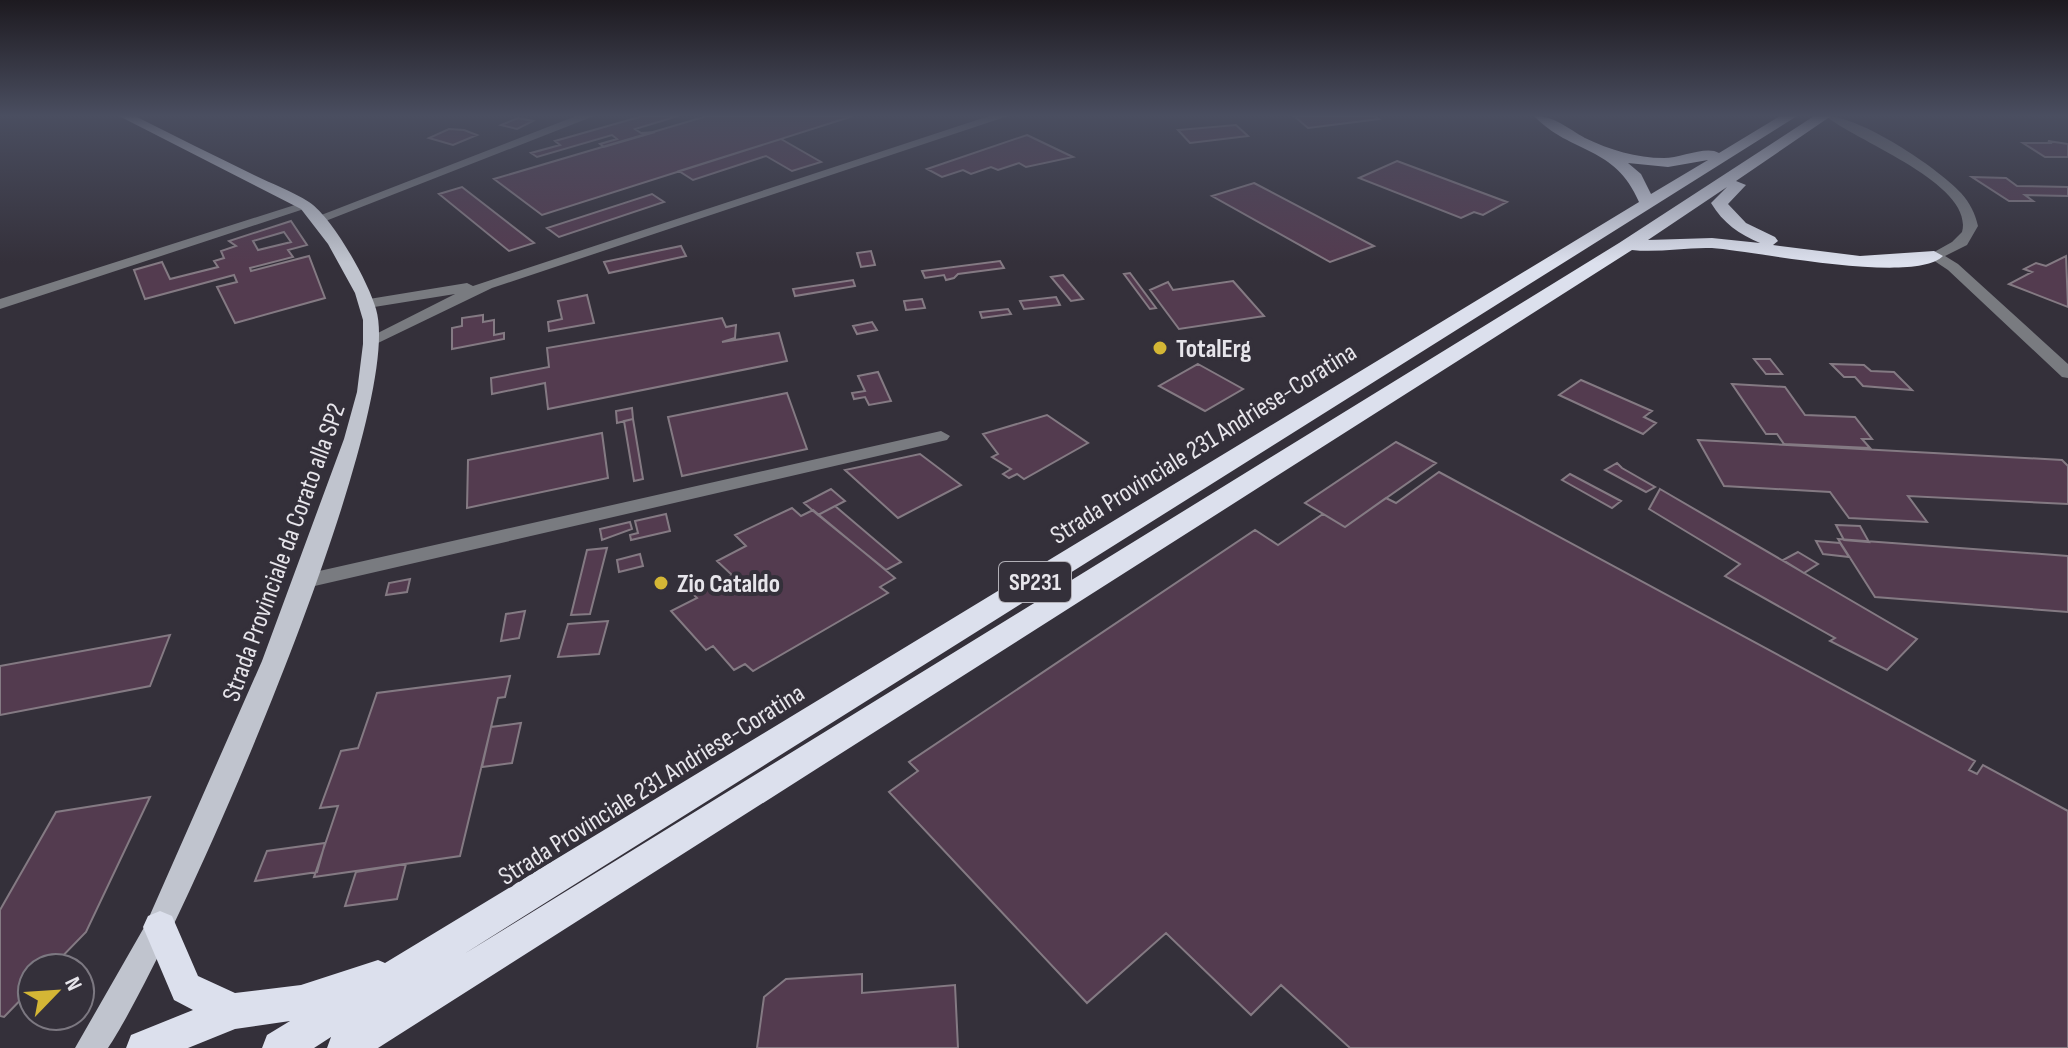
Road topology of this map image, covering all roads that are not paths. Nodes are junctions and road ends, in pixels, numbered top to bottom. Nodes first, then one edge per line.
1 (219, 165) edge
2 (449, 165) edge
3 (853, 165) edge
4 (1621, 165) edge
5 (1712, 165) edge
6 (1753, 165) edge
7 (1767, 165) edge
8 (1914, 165) edge
9 (1648, 205) junction
10 (312, 213) junction
11 (1625, 247) junction
12 (1809, 254) junction
13 (1934, 256) junction
14 (487, 285) junction
15 (368, 303) junction
16 (0, 304) edge
17 (372, 340) junction
18 (2068, 373) edge
19 (941, 436) dead end
20 (306, 581) junction
21 (160, 927) junction
22 (415, 965) junction
23 (234, 1011) junction
24 (90, 1048) edge
25 (144, 1048) edge
26 (280, 1048) edge
27 (345, 1048) edge

1 - 10 main road
2 - 10 street
3 - 14 street
4 - 9 highway
5 - 9 highway, Strada Provinciale 231 Andriese-Coratina / SP231
6 - 11 highway, SP231
7 - 12 highway
8 - 13 street
9 - 22 highway, Strada Provinciale 231 Andriese-Coratina / SP231
10 - 15 main road, Strada Provinciale da Corato alla SP2
10 - 16 street
11 - 12 highway
11 - 27 highway, SP231
12 - 13 highway
13 - 18 street
14 - 15 street
14 - 17 street
15 - 17 main road, Strada Provinciale da Corato alla SP2
17 - 20 main road, Strada Provinciale da Corato alla SP2
19 - 20 street
20 - 21 main road, Strada Provinciale da Corato alla SP2
21 - 23 highway
21 - 24 main road, Strada Provinciale da Corato alla SP2
22 - 23 highway
22 - 26 highway, Strada Provinciale 231 Andriese-Coratina / SP231
23 - 25 highway

